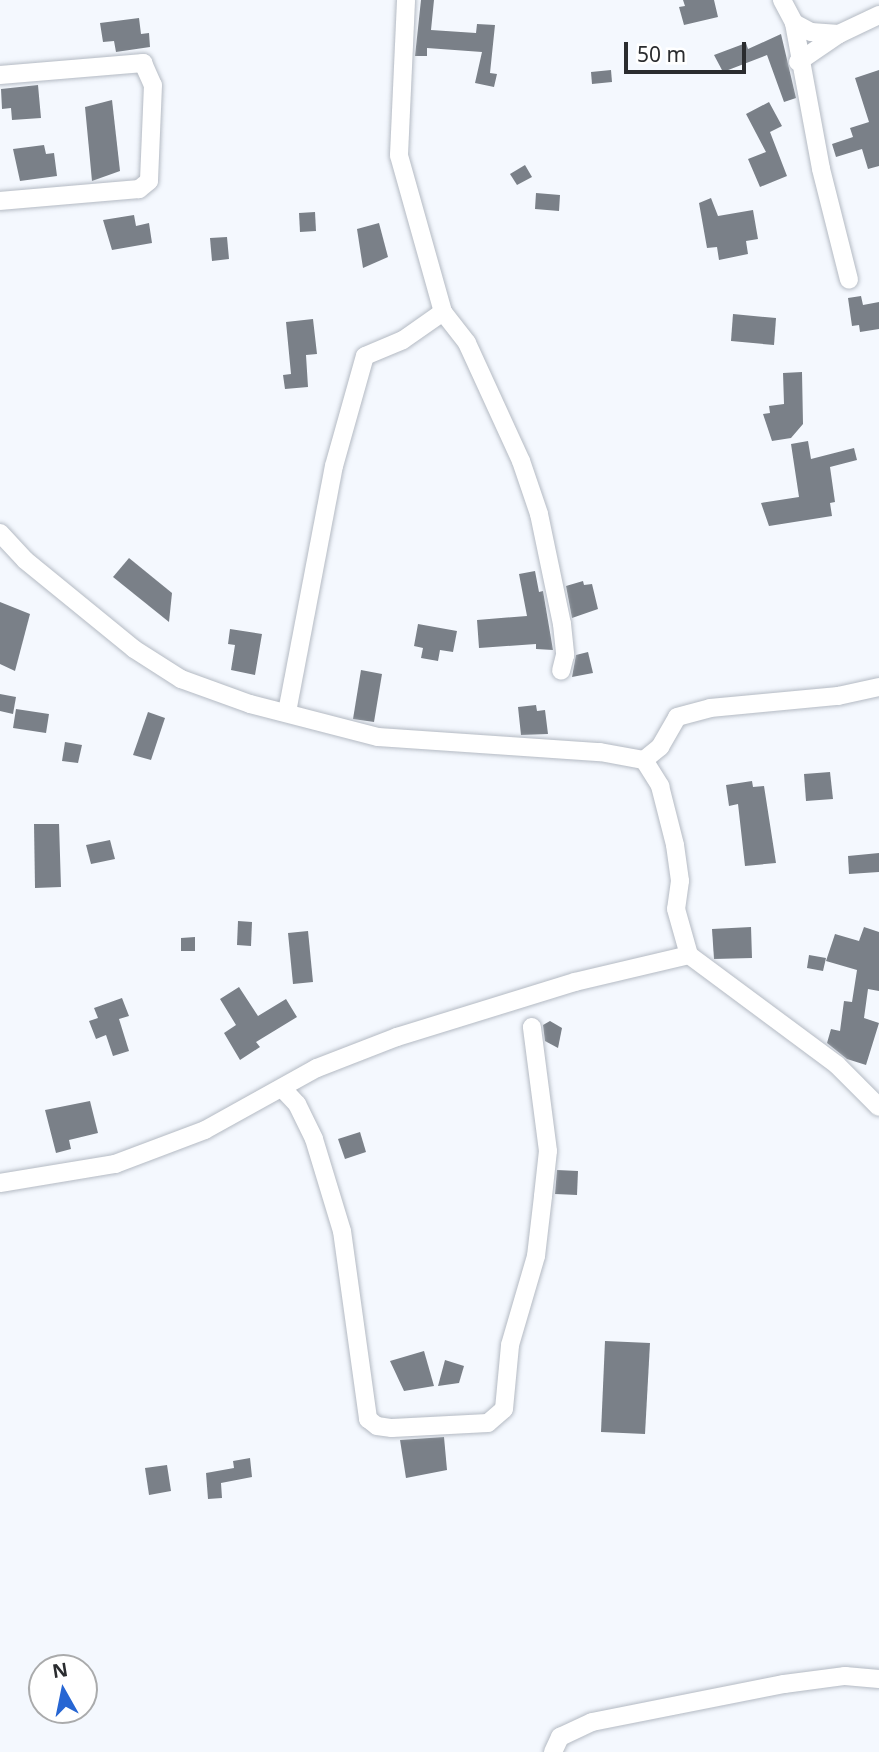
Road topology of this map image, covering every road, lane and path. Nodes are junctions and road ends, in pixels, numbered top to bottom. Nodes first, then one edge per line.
1 (406, 0) edge
2 (782, 0) edge
3 (879, 15) edge
4 (794, 23) junction
5 (839, 34) junction
6 (799, 62) junction
7 (0, 75) edge
8 (0, 201) edge
9 (849, 280) dead end
10 (443, 312) junction
11 (0, 533) edge
12 (561, 671) dead end
13 (879, 687) edge
14 (287, 712) junction
15 (644, 760) junction
16 (689, 955) junction
17 (532, 1027) dead end
18 (282, 1088) junction
19 (879, 1107) edge
20 (0, 1183) edge
21 (879, 1679) edge
22 (552, 1752) edge

1 - 10 street
2 - 4 street
3 - 5 street
4 - 5 street
4 - 6 street
5 - 6 street
6 - 9 street
7 - 8 street
10 - 12 street
10 - 14 street
11 - 14 street
13 - 15 street
14 - 15 street
15 - 16 street
16 - 18 street
16 - 19 street
17 - 18 street
18 - 20 street
21 - 22 street

